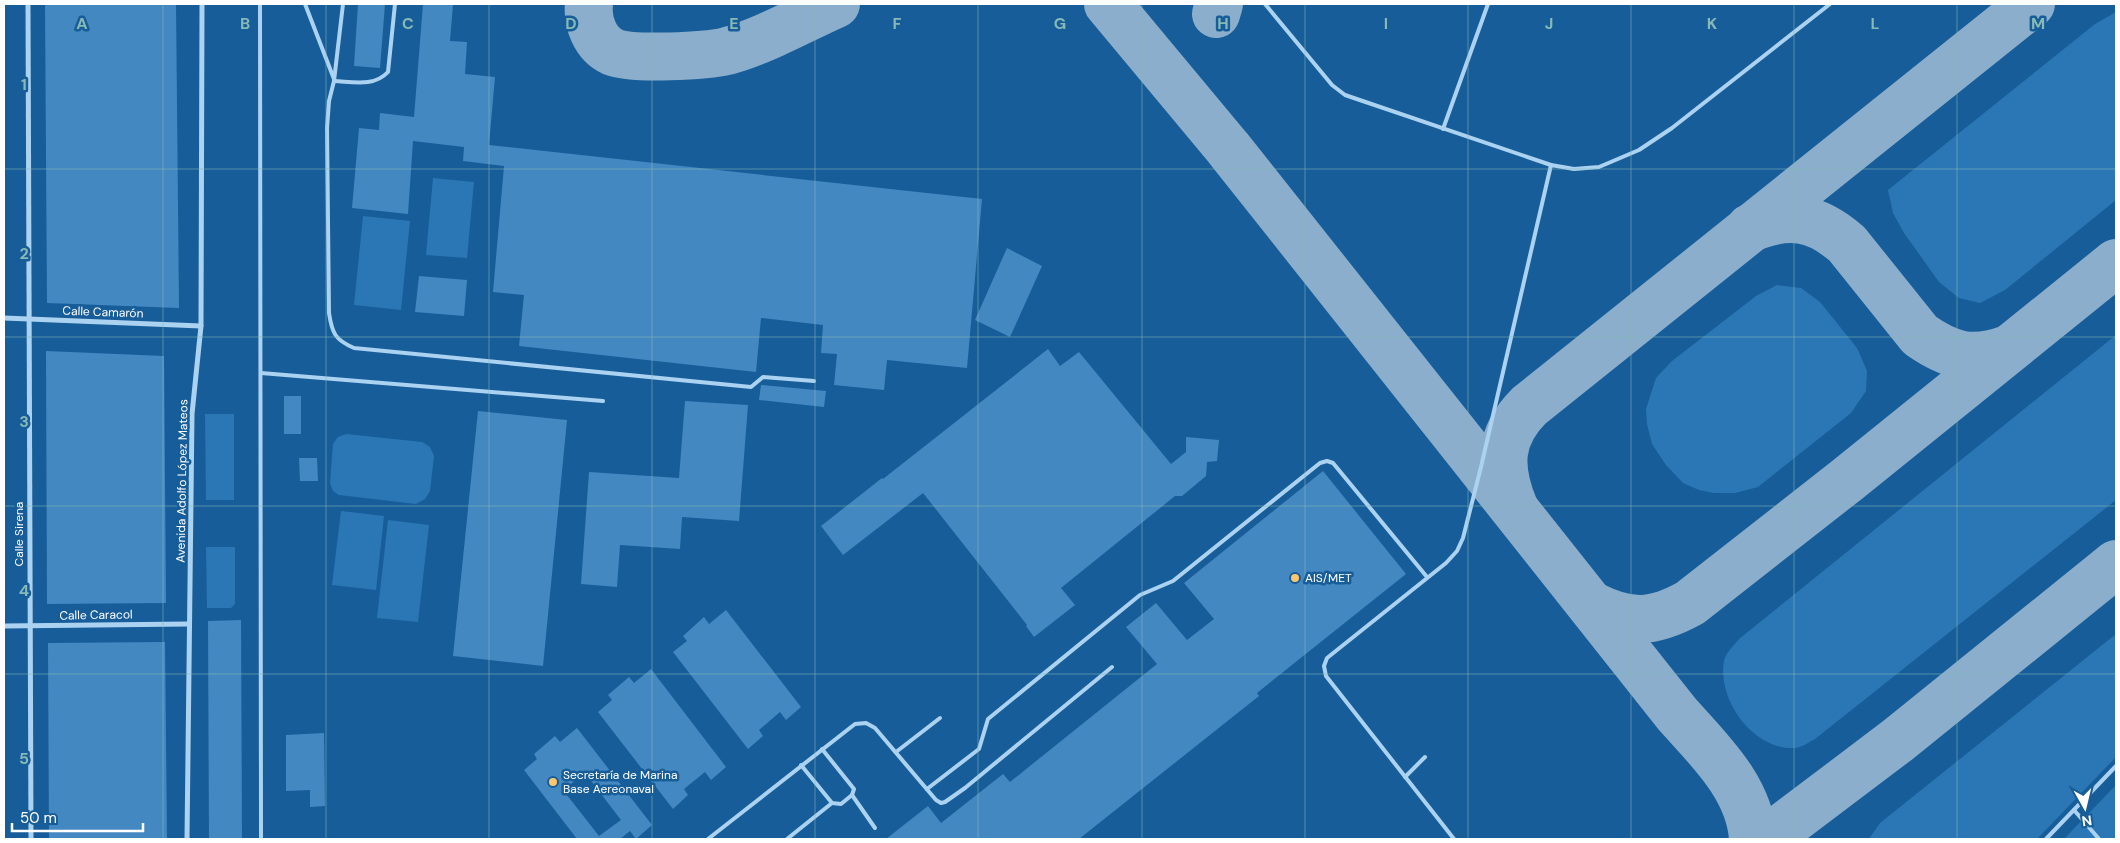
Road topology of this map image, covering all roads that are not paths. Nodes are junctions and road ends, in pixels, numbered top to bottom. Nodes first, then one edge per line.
1 (28, 4) edge
2 (202, 4) edge
3 (260, 4) edge
4 (305, 4) edge
5 (343, 4) edge
6 (395, 4) edge
7 (1265, 4) edge
8 (1488, 4) edge
9 (1830, 4) edge
10 (334, 81) junction
11 (1443, 129) junction
12 (1550, 165) junction
13 (4, 318) edge
14 (28, 319) junction
15 (201, 326) junction
16 (261, 373) junction
17 (814, 381) dead end
18 (603, 401) dead end
19 (1426, 578) junction
20 (188, 624) junction
21 (4, 626) edge
22 (29, 626) junction
23 (1112, 668) dead end
24 (940, 718) dead end
25 (822, 750) junction
26 (896, 752) junction
27 (1424, 757) dead end
28 (801, 765) junction
29 (2116, 766) edge
30 (1405, 777) junction
31 (927, 789) junction
32 (852, 795) junction
33 (832, 803) junction
34 (2074, 810) junction
35 (875, 828) dead end
36 (31, 839) edge
37 (187, 839) edge
38 (261, 839) edge
39 (708, 839) edge
40 (787, 839) edge
41 (1454, 839) edge
42 (2046, 839) edge
43 (2098, 839) edge

1 - 14 street, Calle Sirena
2 - 15 street, Avenida Adolfo López Mateos
3 - 16 lane
4 - 10 lane
5 - 10 lane
6 - 10 lane
7 - 11 lane
8 - 11 lane
9 - 12 lane
10 - 17 lane
11 - 12 lane
12 - 19 lane
13 - 14 street, Calle Camarón
14 - 15 street, Calle Camarón
14 - 22 street, Calle Sirena
15 - 20 street, Avenida Adolfo López Mateos
16 - 18 lane
16 - 38 lane
19 - 30 lane
19 - 31 lane
20 - 22 street, Calle Caracol
20 - 37 street, Avenida Adolfo López Mateos
21 - 22 street, Calle Caracol
22 - 36 street, Calle Sirena
23 - 31 lane
24 - 26 lane
25 - 26 lane
25 - 28 lane
25 - 32 lane
26 - 31 lane
27 - 30 lane
28 - 33 lane
28 - 39 lane
29 - 34 lane
30 - 41 lane
32 - 33 lane
32 - 35 lane
33 - 40 lane
34 - 42 lane
34 - 43 lane

